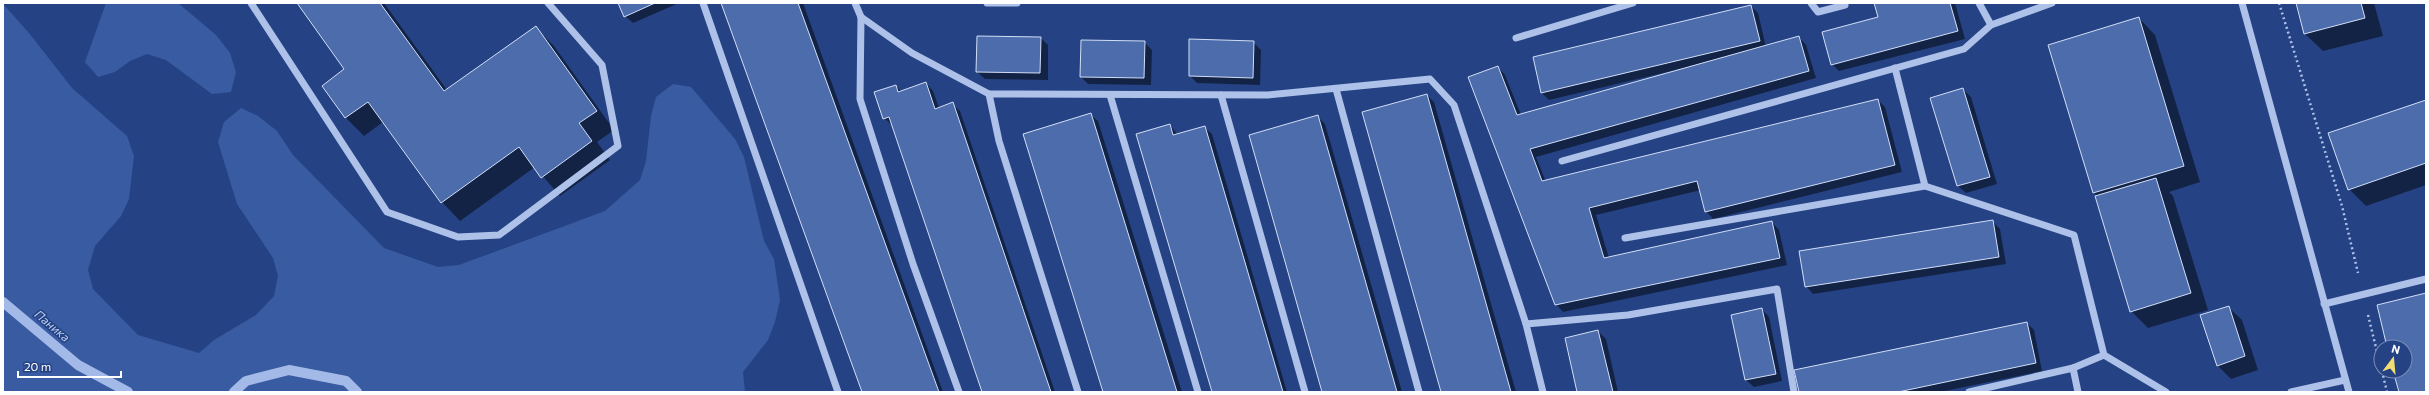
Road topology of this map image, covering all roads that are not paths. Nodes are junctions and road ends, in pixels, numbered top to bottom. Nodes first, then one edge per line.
1 (251, 3) edge
2 (548, 3) edge
3 (703, 3) edge
4 (855, 3) edge
5 (986, 3) edge
6 (1017, 3) edge
7 (1634, 3) edge
8 (1810, 3) edge
9 (1979, 3) edge
10 (2052, 3) edge
11 (2242, 3) edge
12 (1845, 6) dead end
13 (861, 17) junction
14 (1991, 25) junction
15 (1516, 38) dead end
16 (1895, 68) junction
17 (1336, 89) junction
18 (989, 94) junction
19 (1110, 95) junction
20 (1221, 95) junction
21 (1562, 160) dead end
22 (1925, 186) junction
23 (1625, 238) dead end
24 (2426, 279) edge
25 (2324, 304) junction
26 (1526, 324) junction
27 (2104, 355) junction
28 (2072, 368) junction
29 (2345, 380) junction
30 (838, 392) edge
31 (958, 392) edge
32 (1078, 392) edge
33 (1198, 392) edge
34 (1305, 392) edge
35 (1419, 392) edge
36 (1543, 392) edge
37 (1794, 392) edge
38 (1968, 392) edge
39 (2078, 392) edge
40 (2166, 392) edge
41 (2291, 392) edge
42 (2349, 392) edge

1 - 2 street
3 - 30 street
4 - 13 street
5 - 6 street
7 - 15 street
8 - 12 street
9 - 14 street
10 - 14 street
11 - 25 street
13 - 18 street
13 - 31 street
14 - 16 street
16 - 21 street
16 - 22 street
17 - 20 street
17 - 26 street
17 - 35 street
18 - 19 street
18 - 32 street
19 - 20 street
19 - 33 street
20 - 34 street
22 - 23 street
22 - 27 street
24 - 25 street
25 - 29 street
26 - 36 street
26 - 37 street
27 - 28 street
27 - 40 street
28 - 38 street
28 - 39 street
29 - 41 street
29 - 42 street

